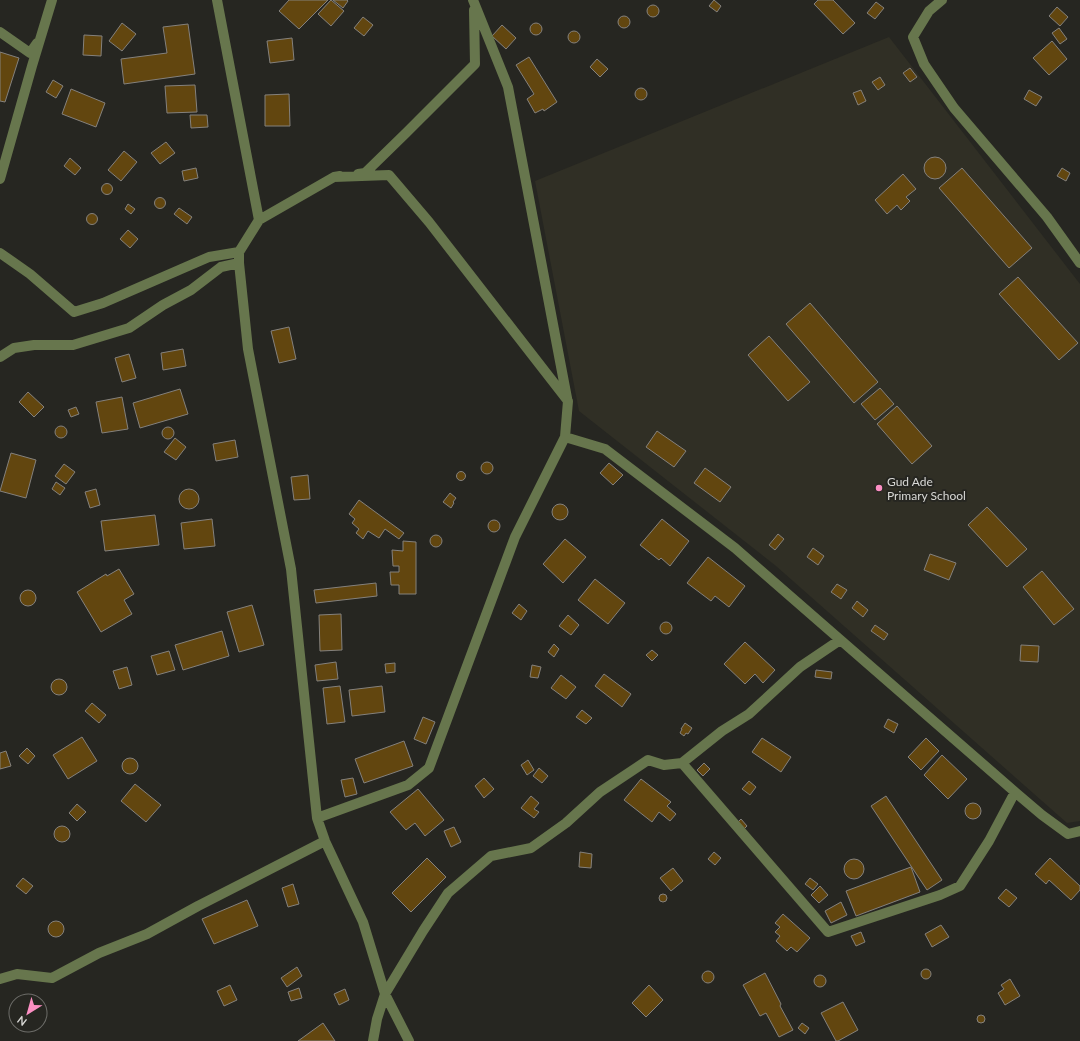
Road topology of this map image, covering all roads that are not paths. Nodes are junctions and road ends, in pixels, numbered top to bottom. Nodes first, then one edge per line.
1 (52, 0) edge
2 (217, 0) edge
3 (942, 0) edge
4 (474, 1) edge
5 (0, 32) edge
6 (41, 36) junction
7 (334, 177) junction
8 (0, 179) edge
9 (259, 220) junction
10 (239, 252) junction
11 (0, 253) edge
12 (239, 263) junction
13 (1080, 263) edge
14 (0, 357) edge
15 (568, 401) junction
16 (565, 438) junction
17 (840, 640) junction
18 (682, 763) junction
19 (1015, 792) junction
20 (317, 818) junction
21 (1080, 830) edge
22 (325, 841) junction
23 (0, 979) edge
24 (386, 994) junction
25 (373, 1041) edge
26 (409, 1041) edge

1 - 6 street
2 - 9 street
3 - 13 street
4 - 7 street
4 - 15 street
5 - 6 street
6 - 8 street
7 - 9 street
7 - 15 street
9 - 10 street
10 - 11 street
10 - 12 street
12 - 14 street
12 - 20 street
15 - 16 street
16 - 17 street
16 - 20 street
17 - 18 street
17 - 19 street
18 - 19 street
18 - 24 street
19 - 21 street
20 - 22 street
22 - 23 street
22 - 24 street
24 - 25 street
24 - 26 street

